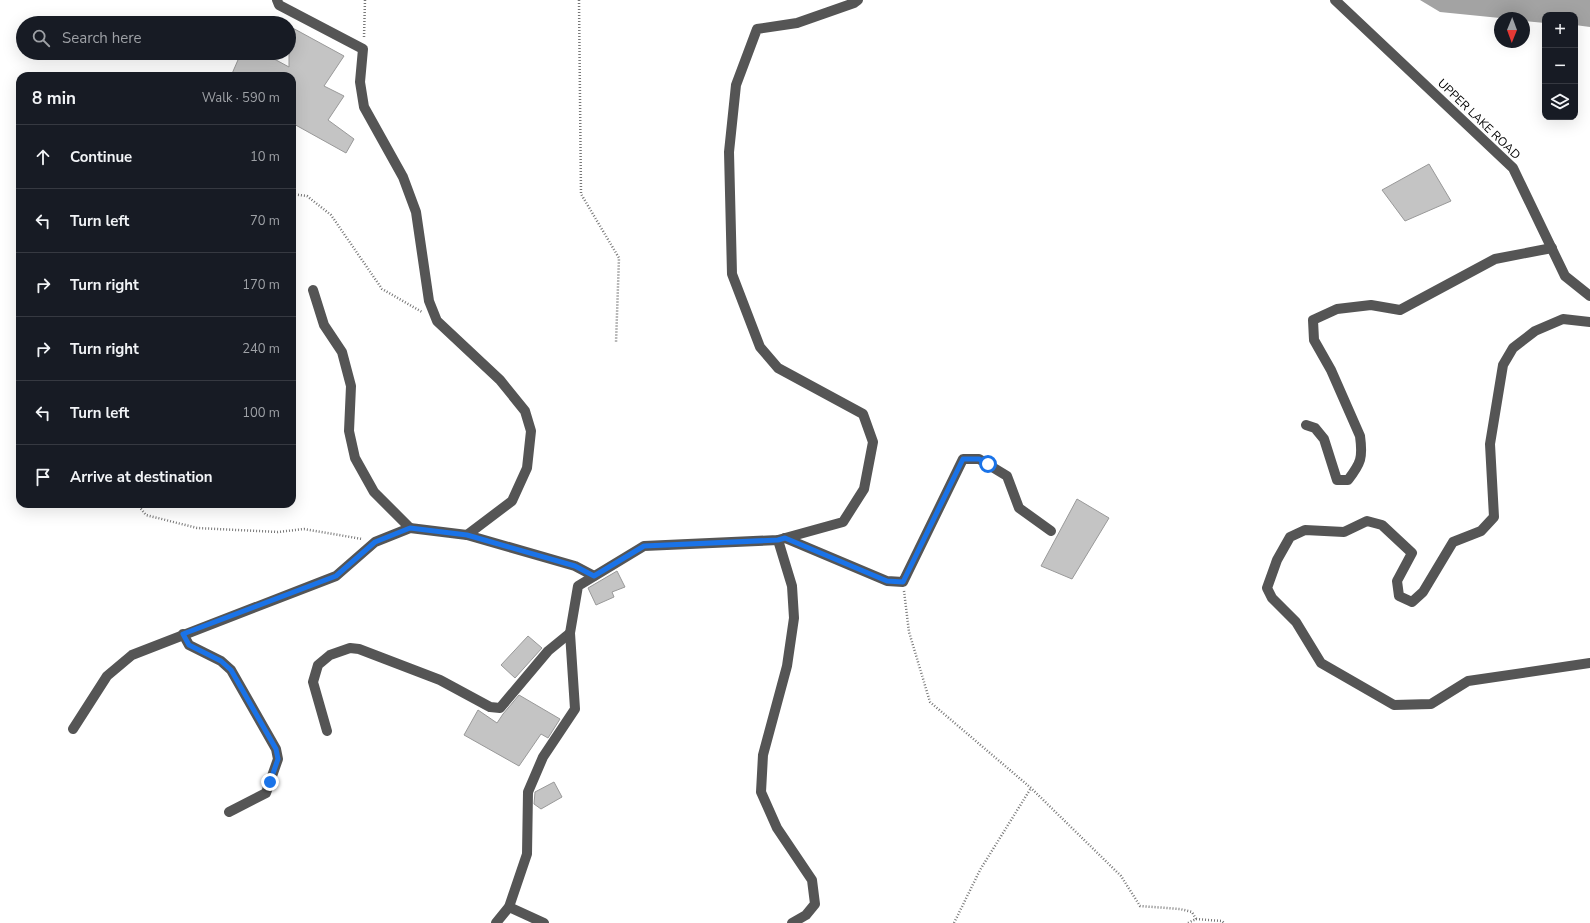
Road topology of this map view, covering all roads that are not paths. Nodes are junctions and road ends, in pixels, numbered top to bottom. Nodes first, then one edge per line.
1 (277, 0) edge
2 (858, 0) edge
3 (1335, 0) edge
4 (1552, 248) junction
5 (313, 290) dead end
6 (1590, 296) edge
7 (1590, 322) edge
8 (1306, 425) dead end
9 (410, 528) junction
10 (1052, 531) dead end
11 (467, 535) junction
12 (782, 539) junction
13 (594, 576) junction
14 (570, 633) junction
15 (183, 634) junction
16 (1590, 663) edge
17 (73, 729) dead end
18 (327, 730) dead end
19 (229, 812) dead end
20 (509, 907) junction
21 (496, 923) edge
22 (544, 923) edge
23 (792, 923) edge

1 - 11 street
2 - 12 street
3 - 4 street, UPPER LAKE ROAD
4 - 6 street, UPPER LAKE ROAD
4 - 8 street
5 - 9 street
7 - 16 street
9 - 11 street
9 - 15 street
10 - 12 street
11 - 13 street
12 - 13 street
12 - 23 street
13 - 14 street
14 - 18 street
14 - 20 street
15 - 17 street
15 - 19 street
20 - 21 street
20 - 22 street

